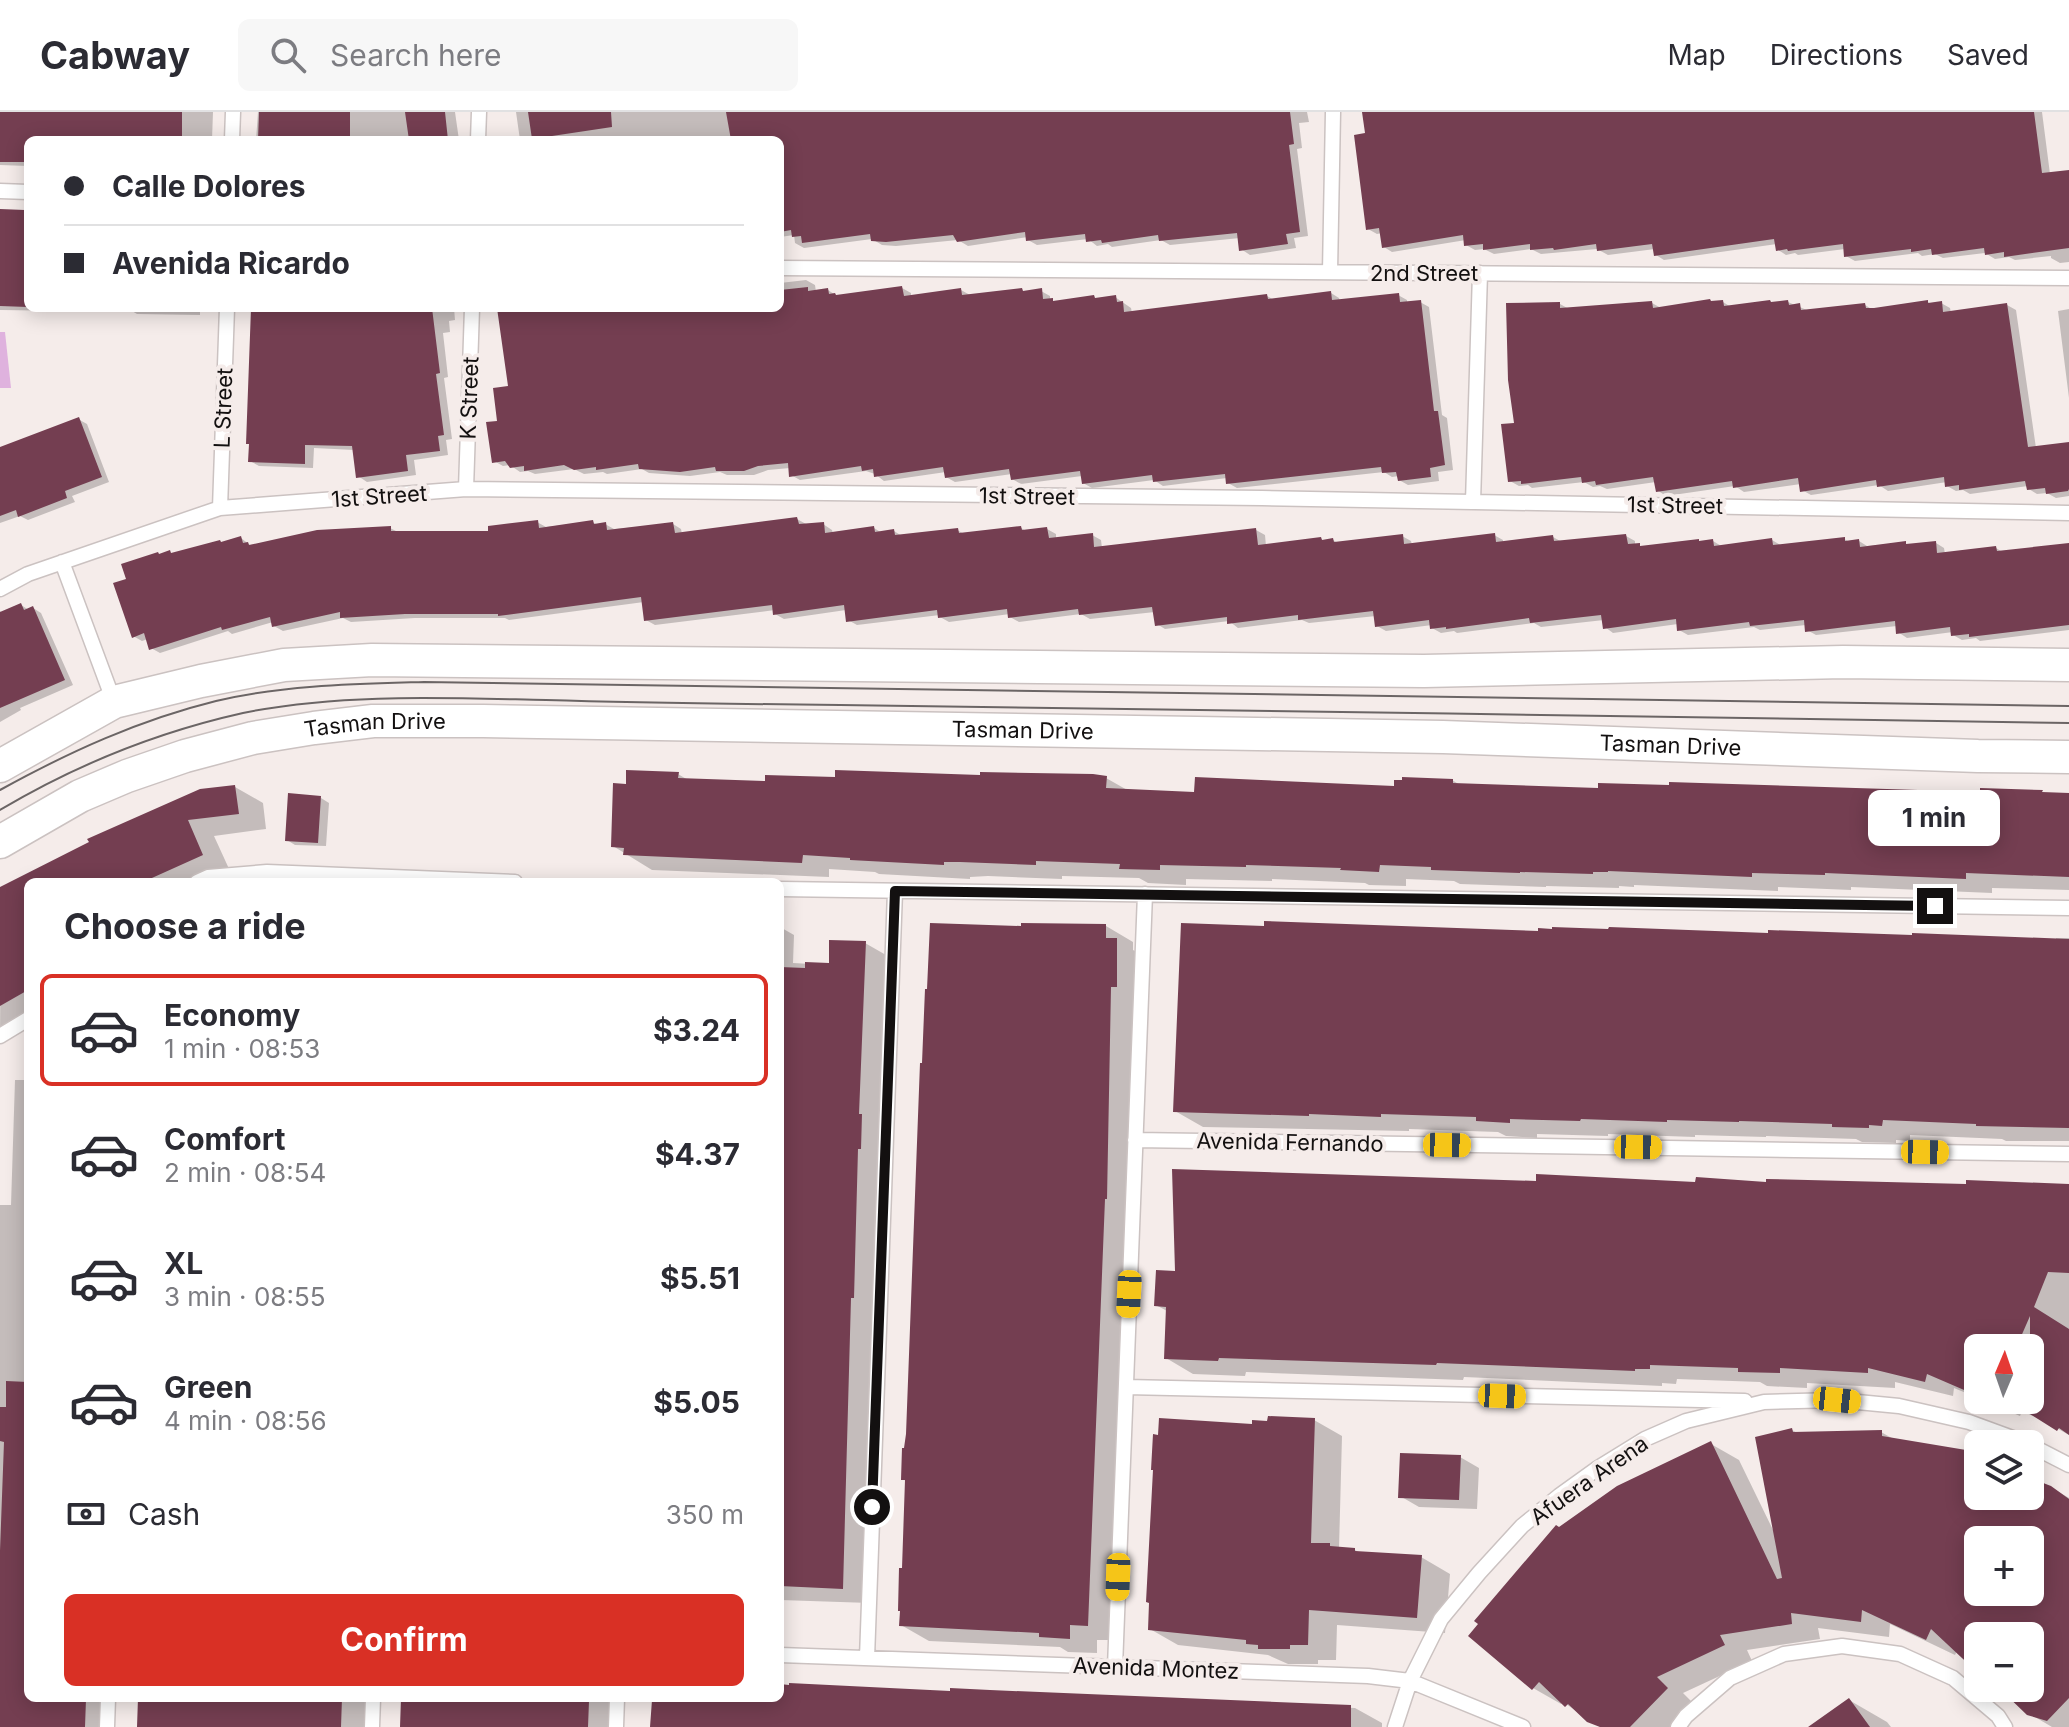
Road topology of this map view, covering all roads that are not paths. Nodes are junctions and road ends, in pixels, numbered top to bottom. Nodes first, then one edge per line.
1 (233, 112) edge
2 (479, 112) edge
3 (1333, 112) edge
4 (232, 136) edge
5 (478, 136) edge
6 (0, 191) edge
7 (24, 192) edge
8 (784, 268) edge
9 (1330, 272) junction
10 (1480, 273) junction
11 (2069, 278) edge
12 (227, 312) edge
13 (472, 312) edge
14 (466, 489) junction
15 (1473, 502) junction
16 (220, 508) junction
17 (2069, 513) edge
18 (62, 562) junction
19 (0, 589) edge
20 (2069, 665) edge
21 (114, 702) junction
22 (2069, 757) edge
23 (0, 766) edge
24 (0, 842) edge
25 (206, 878) edge
26 (370, 878) edge
27 (784, 889) edge
28 (895, 891) junction
29 (1145, 894) junction
30 (2069, 908) edge
31 (24, 1021) edge
32 (0, 1036) edge
33 (1135, 1140) junction
34 (2069, 1154) edge
35 (1126, 1387) junction
36 (1764, 1402) junction
37 (1991, 1430) edge
38 (2044, 1452) edge
39 (2069, 1465) edge
40 (784, 1655) edge
41 (867, 1658) junction
42 (1115, 1667) junction
43 (1410, 1681) junction
44 (108, 1702) edge
45 (373, 1702) edge
46 (617, 1702) edge
47 (107, 1727) edge
48 (372, 1727) edge
49 (616, 1727) edge
50 (1395, 1727) edge
51 (1523, 1727) edge
52 (1678, 1727) edge
53 (2005, 1727) edge

1 - 4 lane
2 - 5 lane
3 - 9 lane
6 - 7 lane
8 - 9 lane, 2nd Street
9 - 10 lane, 2nd Street
10 - 11 lane, 2nd Street
10 - 15 lane
12 - 16 lane, L Street
13 - 14 lane, K Street
14 - 15 lane, 1st Street
14 - 16 lane, 1st Street
15 - 17 lane, 1st Street
16 - 18 lane, 1st Street
18 - 19 lane, 1st Street
18 - 21 lane
20 - 21 street
21 - 23 street
22 - 24 street, Tasman Drive
25 - 26 lane
27 - 28 lane
28 - 29 lane
28 - 41 lane
29 - 30 lane
29 - 33 lane
31 - 32 lane
33 - 34 lane, Avenida Fernando
33 - 35 lane
35 - 36 lane
35 - 42 lane
36 - 37 lane, Afuera Arena
36 - 43 lane, Afuera Arena
38 - 39 lane, Afuera Arena
40 - 41 lane, Avenida Montez
41 - 42 lane, Avenida Montez
42 - 43 lane, Avenida Montez
43 - 50 lane, Afuera Arena
43 - 51 lane, Avenida Montez
44 - 47 lane
45 - 48 lane
46 - 49 lane
52 - 53 lane

